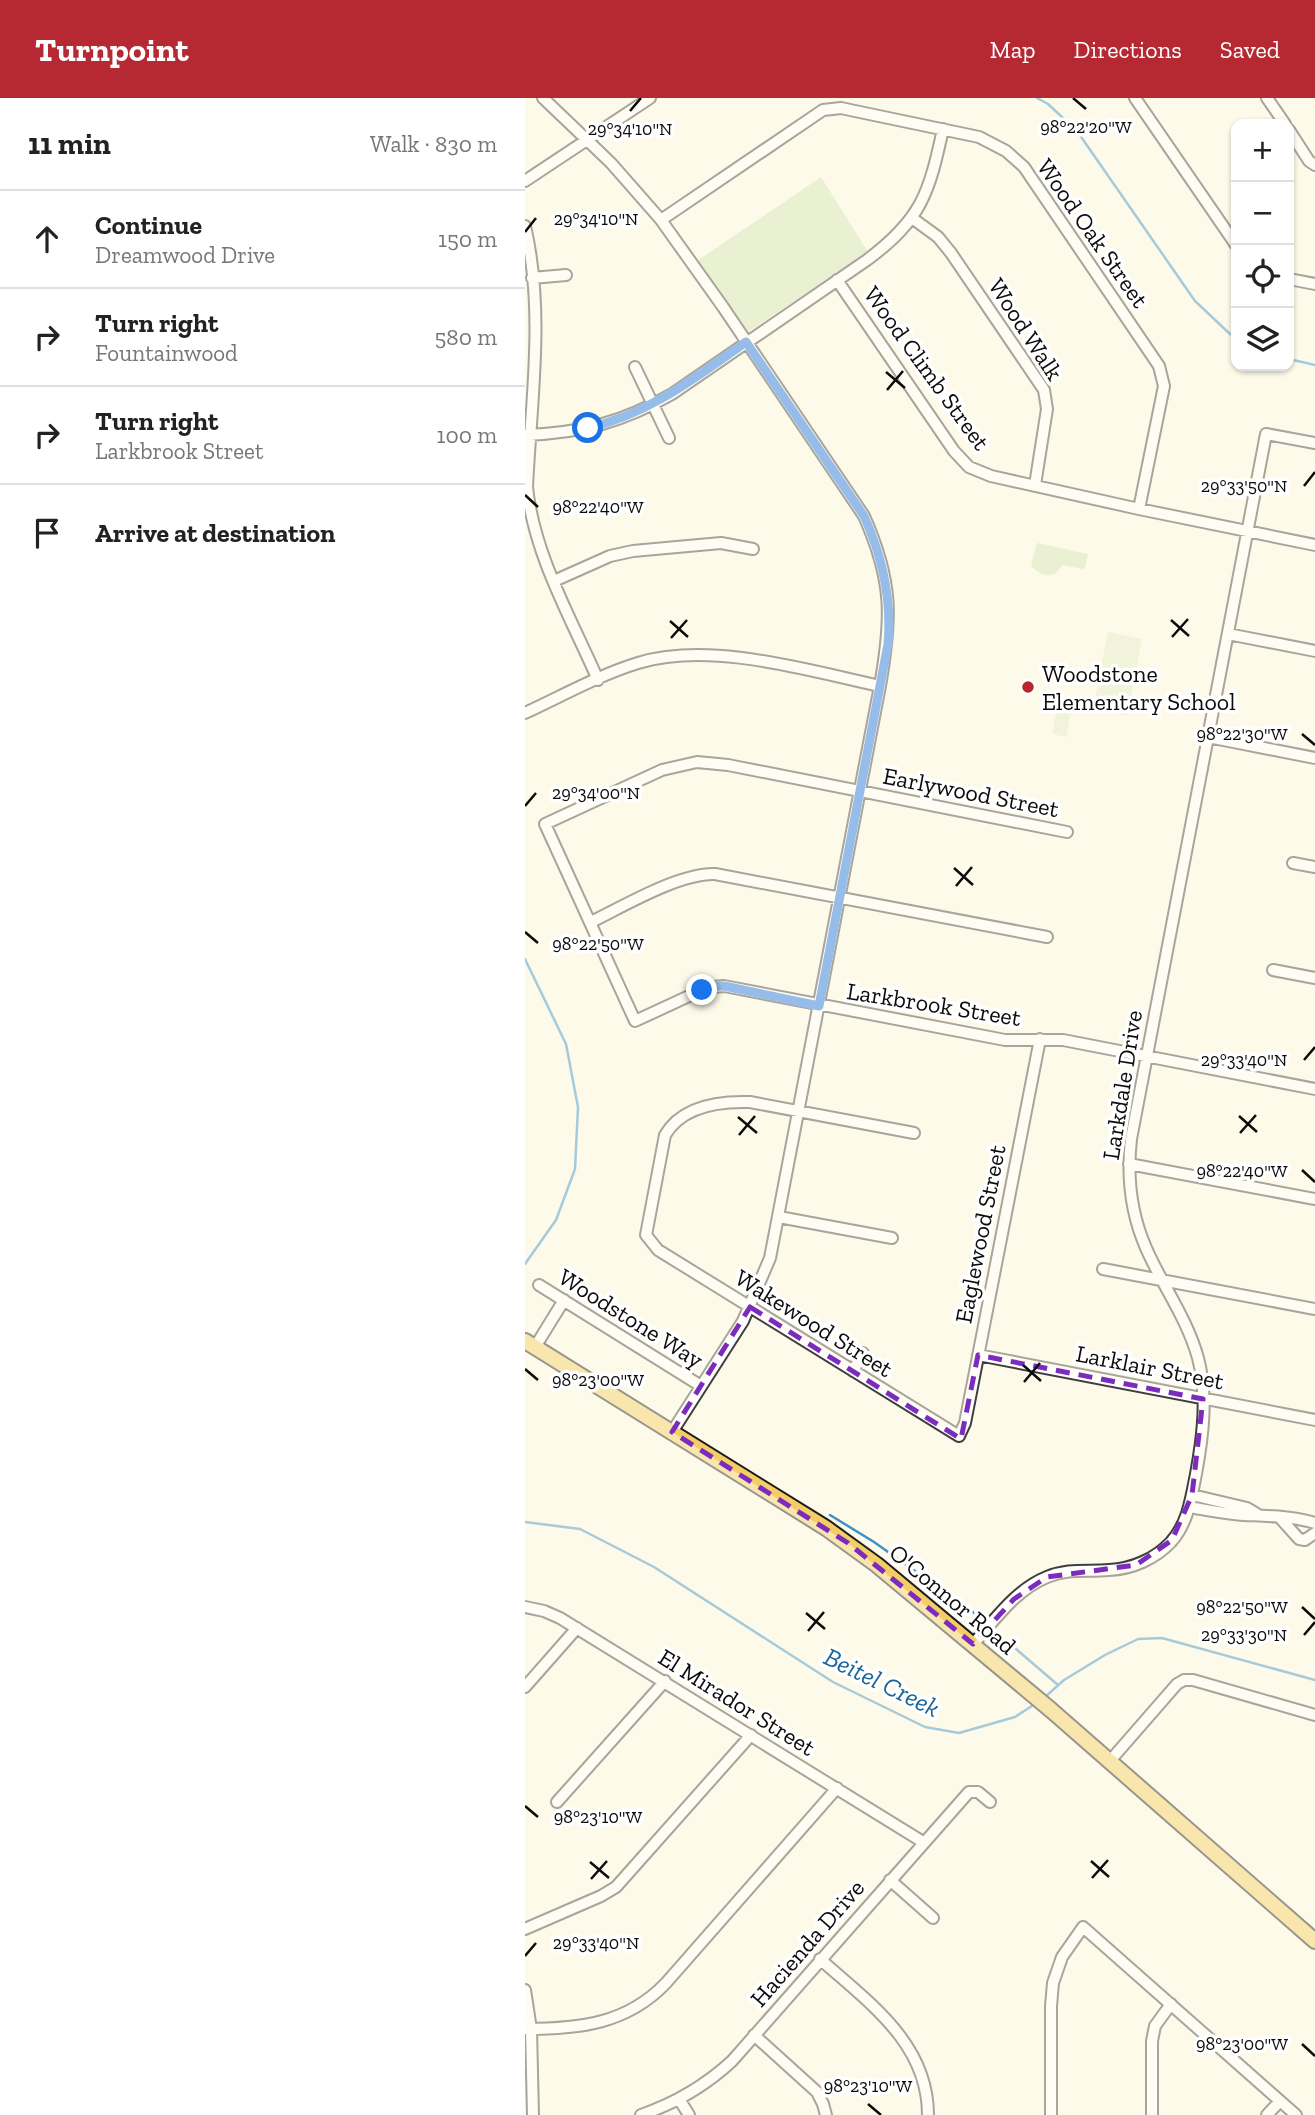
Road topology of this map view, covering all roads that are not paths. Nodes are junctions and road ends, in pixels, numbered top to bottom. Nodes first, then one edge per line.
1 (543, 98) edge
2 (650, 98) edge
3 (1135, 98) edge
4 (1267, 98) edge
5 (1282, 119) edge
6 (943, 129) junction
7 (1294, 138) edge
8 (588, 140) junction
9 (1315, 165) edge
10 (525, 181) edge
11 (912, 218) junction
12 (660, 220) junction
13 (525, 226) edge
14 (1231, 238) edge
15 (566, 275) dead end
16 (532, 278) junction
17 (838, 280) junction
18 (1294, 280) edge
19 (1315, 284) edge
20 (746, 342) junction
21 (635, 366) dead end
22 (653, 405) junction
23 (528, 435) edge
24 (669, 438) dead end
25 (1315, 443) edge
26 (1035, 485) junction
27 (1139, 509) junction
28 (1248, 532) junction
29 (1315, 545) edge
30 (753, 549) dead end
31 (554, 580) junction
32 (1228, 634) junction
33 (1315, 651) edge
34 (598, 680) junction
35 (880, 686) junction
36 (525, 713) edge
37 (1208, 737) junction
38 (1315, 758) edge
39 (860, 792) junction
40 (1067, 832) dead end
41 (1293, 863) dead end
42 (1315, 867) edge
43 (839, 899) junction
44 (591, 922) junction
45 (1047, 937) dead end
46 (1273, 970) dead end
47 (1315, 978) edge
48 (819, 1006) junction
49 (1040, 1039) junction
50 (1146, 1056) junction
51 (1315, 1089) edge
52 (799, 1110) junction
53 (914, 1133) dead end
54 (1129, 1164) junction
55 (1315, 1199) edge
56 (779, 1217) junction
57 (892, 1238) dead end
58 (1103, 1269) dead end
59 (1163, 1280) junction
60 (539, 1284) dead end
61 (564, 1300) junction
62 (750, 1307) junction
63 (1315, 1309) edge
64 (530, 1344) edge
65 (863, 1353) dead end
66 (978, 1355) junction
67 (853, 1371) junction
68 (701, 1386) junction
69 (1203, 1398) junction
70 (1315, 1420) edge
71 (672, 1432) junction
72 (959, 1436) joint
73 (1191, 1501) junction
74 (1281, 1519) junction
75 (1315, 1523) edge
76 (1315, 1534) edge
77 (525, 1607) edge
78 (577, 1628) junction
79 (973, 1644) junction
80 (665, 1681) junction
81 (525, 1687) edge
82 (1315, 1714) edge
83 (751, 1735) junction
84 (1109, 1762) junction
85 (837, 1788) junction
86 (557, 1802) dead end
87 (990, 1802) dead end
88 (923, 1842) junction
89 (890, 1880) junction
90 (933, 1917) dead end
91 (525, 1929) edge
92 (1315, 1941) edge
93 (820, 1959) junction
94 (525, 1990) edge
95 (1171, 2004) junction
96 (528, 2029) edge
97 (754, 2035) junction
98 (679, 2099) junction
99 (1280, 2101) junction
100 (533, 2115) edge
101 (641, 2115) edge
102 (689, 2115) edge
103 (826, 2115) edge
104 (928, 2115) edge
105 (1051, 2115) edge
106 (1152, 2115) edge
107 (1267, 2115) edge
108 (1296, 2115) edge

1 - 8 street
2 - 8 street
3 - 14 street
4 - 5 street
6 - 11 street
6 - 12 street, Wood Oak Street
6 - 27 street, Wood Oak Street
7 - 9 street
8 - 10 street
8 - 12 street
11 - 17 street
11 - 26 street, Wood Walk
12 - 20 street
13 - 16 street
15 - 16 street
16 - 23 street
17 - 20 street
17 - 26 street, Wood Climb Street
18 - 19 street
20 - 22 street
20 - 35 street
21 - 22 street
22 - 23 street
22 - 24 street
23 - 31 street
25 - 28 street, Larkdale Drive
26 - 27 street, Wood Climb Street
27 - 28 street, Wood Climb Street
28 - 29 street, Wood Climb Street
28 - 32 street, Larkdale Drive
30 - 31 street
31 - 34 street
32 - 33 street
32 - 37 street, Larkdale Drive
34 - 35 street
34 - 36 street
35 - 39 street
37 - 38 street
37 - 50 street, Larkdale Drive
39 - 40 street, Earlywood Street
39 - 43 street
39 - 44 street, Earlywood Street
41 - 42 street
43 - 44 street
43 - 45 street
43 - 48 street
44 - 48 street, Larkbrook Street
46 - 47 street
48 - 49 street, Larkbrook Street
48 - 52 street
49 - 50 street, Larkbrook Street
49 - 66 street, Eaglewood Street
50 - 51 street, Larkbrook Street
50 - 54 street, Larkdale Drive
52 - 53 street
52 - 56 street
52 - 62 street, Wakewood Street
54 - 55 street
54 - 59 street, Larkdale Drive
56 - 57 street
56 - 62 street
58 - 59 street
59 - 63 street
59 - 69 street, Larkdale Drive
60 - 61 street, Woodstone Way
61 - 64 street
61 - 68 street, Woodstone Way
62 - 67 street, Wakewood Street
62 - 68 street
64 - 71 main road, O'Connor Road
65 - 67 street
66 - 69 street, Larklair Street
66 - 72 street, Eaglewood Street
67 - 72 street, Wakewood Street
68 - 71 street
69 - 70 street, Larklair Street
69 - 73 street, Larkdale Drive
71 - 79 main road, O'Connor Road
73 - 74 street
73 - 79 street, Larkdale Drive
74 - 75 street
74 - 76 street
77 - 78 street, El Mirador Street
78 - 80 street, El Mirador Street
78 - 81 street
79 - 84 main road, O'Connor Road
80 - 83 street, El Mirador Street
80 - 86 street
82 - 84 street
83 - 85 street, El Mirador Street
83 - 91 street
84 - 92 main road, O'Connor Road
85 - 88 street, El Mirador Street
85 - 96 street
87 - 88 street, Hacienda Drive
88 - 89 street, Hacienda Drive
89 - 90 street
89 - 93 street, Hacienda Drive
93 - 97 street, Hacienda Drive
93 - 104 street
94 - 96 street
95 - 99 street
95 - 105 street
95 - 106 street
96 - 100 street
97 - 98 street, Hacienda Drive
97 - 103 street
98 - 101 street, Hacienda Drive
98 - 102 street
99 - 107 street
99 - 108 street

